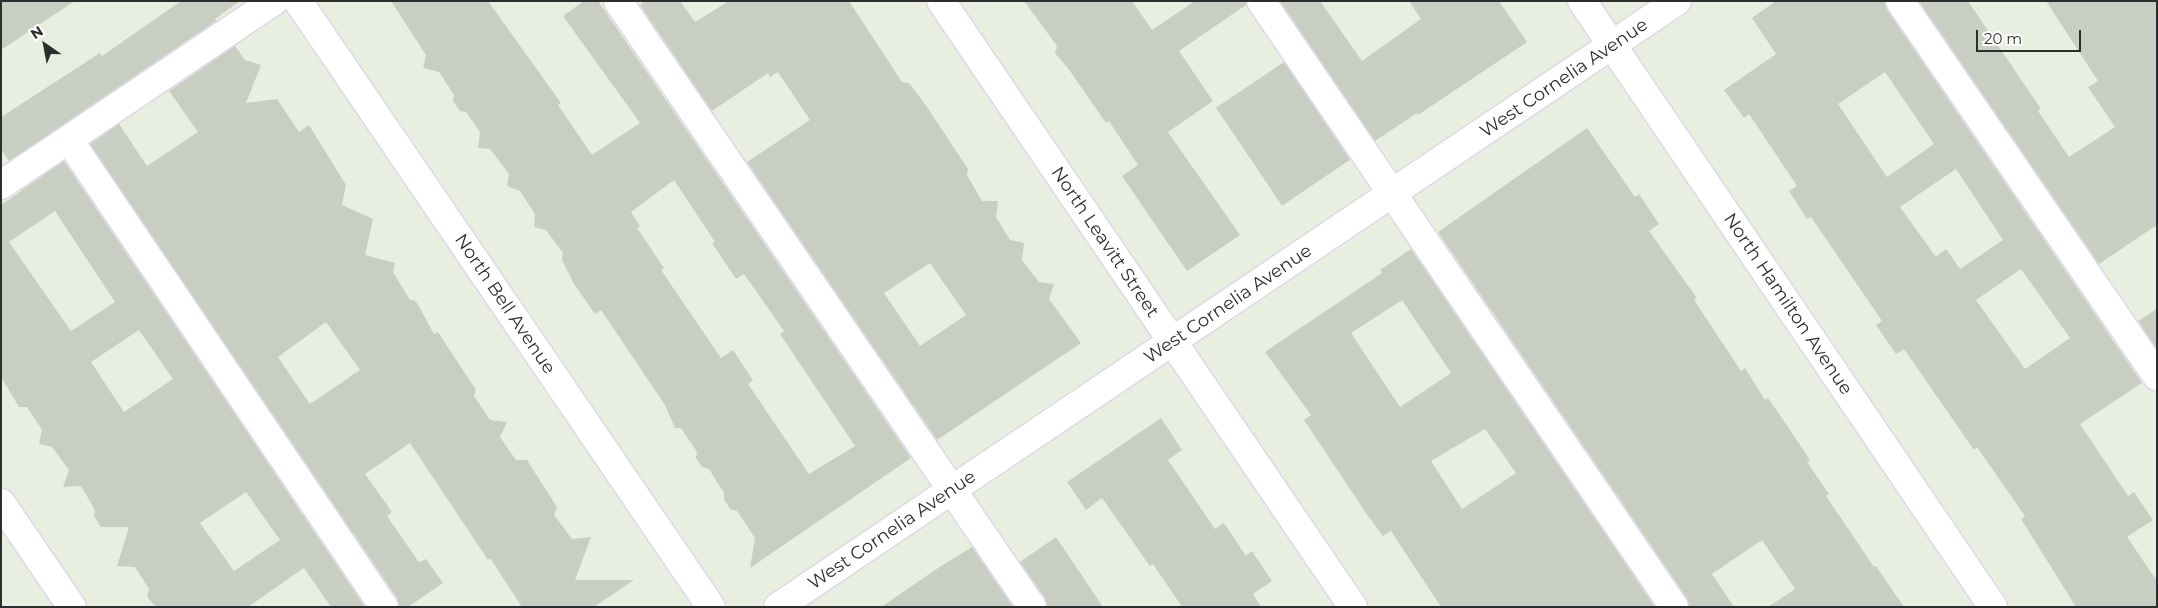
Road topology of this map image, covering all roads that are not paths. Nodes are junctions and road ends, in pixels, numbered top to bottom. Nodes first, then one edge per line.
1 (274, 1) edge
2 (298, 1) edge
3 (618, 1) edge
4 (941, 1) edge
5 (1261, 1) edge
6 (1582, 1) edge
7 (1677, 1) edge
8 (1900, 1) edge
9 (1612, 45) junction
10 (69, 140) junction
11 (1, 185) edge
12 (1392, 193) junction
13 (1173, 341) junction
14 (2157, 377) edge
15 (953, 489) junction
16 (1, 503) edge
17 (72, 607) edge
18 (384, 607) edge
19 (711, 607) edge
20 (778, 607) edge
21 (1032, 607) edge
22 (1353, 607) edge
23 (1674, 607) edge
24 (1994, 607) edge

1 - 10 street
2 - 19 street, North Bell Avenue
3 - 15 street
4 - 13 street, North Leavitt Street
5 - 12 street
6 - 9 street, North Hamilton Avenue
7 - 9 street, West Cornelia Avenue
8 - 14 street
9 - 12 street, West Cornelia Avenue
9 - 24 street, North Hamilton Avenue
10 - 11 street
10 - 18 street
12 - 13 street, West Cornelia Avenue
12 - 23 street
13 - 15 street, West Cornelia Avenue
13 - 22 street, North Leavitt Street
15 - 20 street, West Cornelia Avenue
15 - 21 street
16 - 17 street

